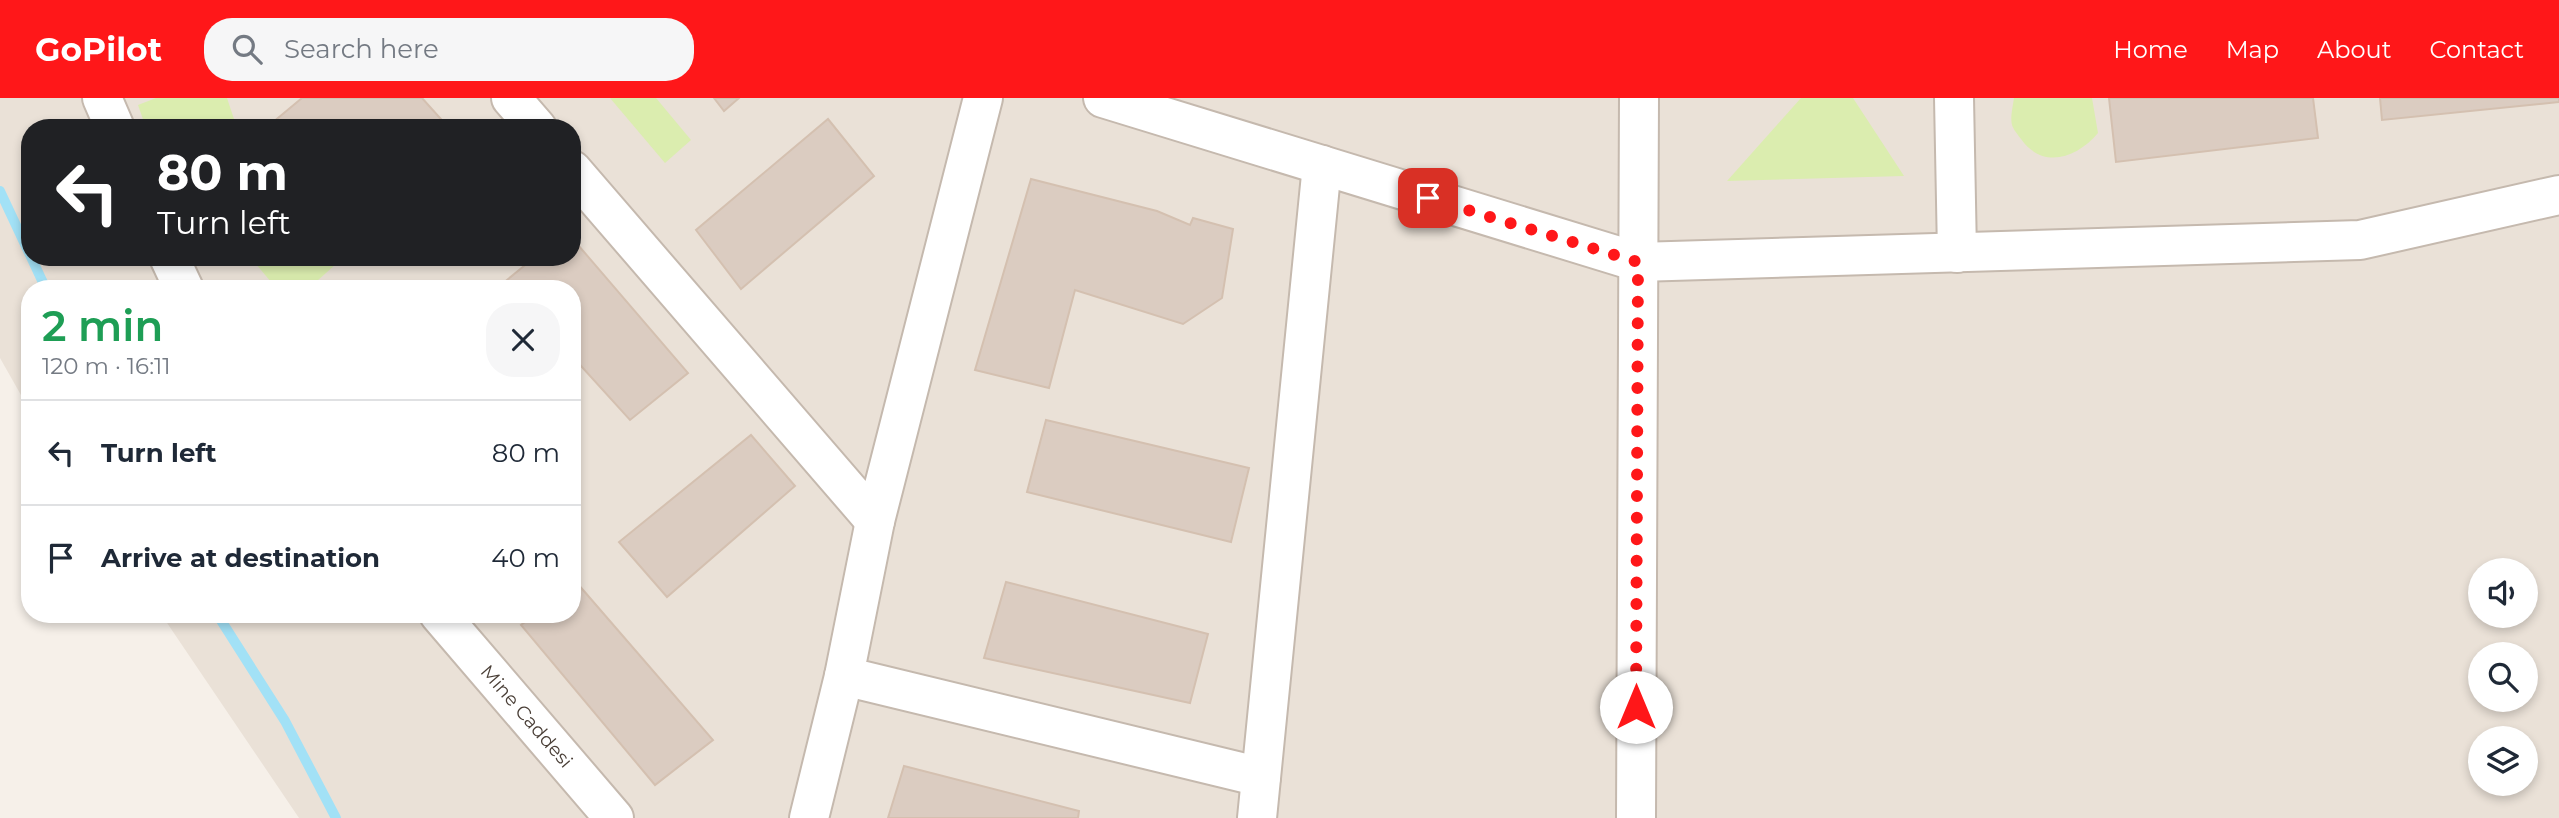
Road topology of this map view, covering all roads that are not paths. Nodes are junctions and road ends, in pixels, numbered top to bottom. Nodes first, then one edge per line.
1 (102, 98) edge
2 (511, 98) edge
3 (983, 98) edge
4 (1103, 98) edge
5 (1639, 98) edge
6 (1954, 98) edge
7 (111, 119) edge
8 (529, 119) edge
9 (1322, 165) junction
10 (581, 180) edge
11 (2559, 195) edge
12 (1957, 253) junction
13 (1638, 262) junction
14 (875, 522) junction
15 (447, 623) edge
16 (844, 676) junction
17 (1261, 777) junction
18 (614, 818) edge
19 (809, 818) edge
20 (1257, 818) edge
21 (1636, 818) edge

1 - 7 street
2 - 8 street
3 - 14 street
4 - 9 street
5 - 13 street
6 - 12 street
9 - 13 street
9 - 17 street
10 - 14 street
11 - 12 street
12 - 13 street
13 - 21 street
14 - 16 street
15 - 18 street, Mine Caddesi
16 - 17 street
16 - 19 street
17 - 20 street

